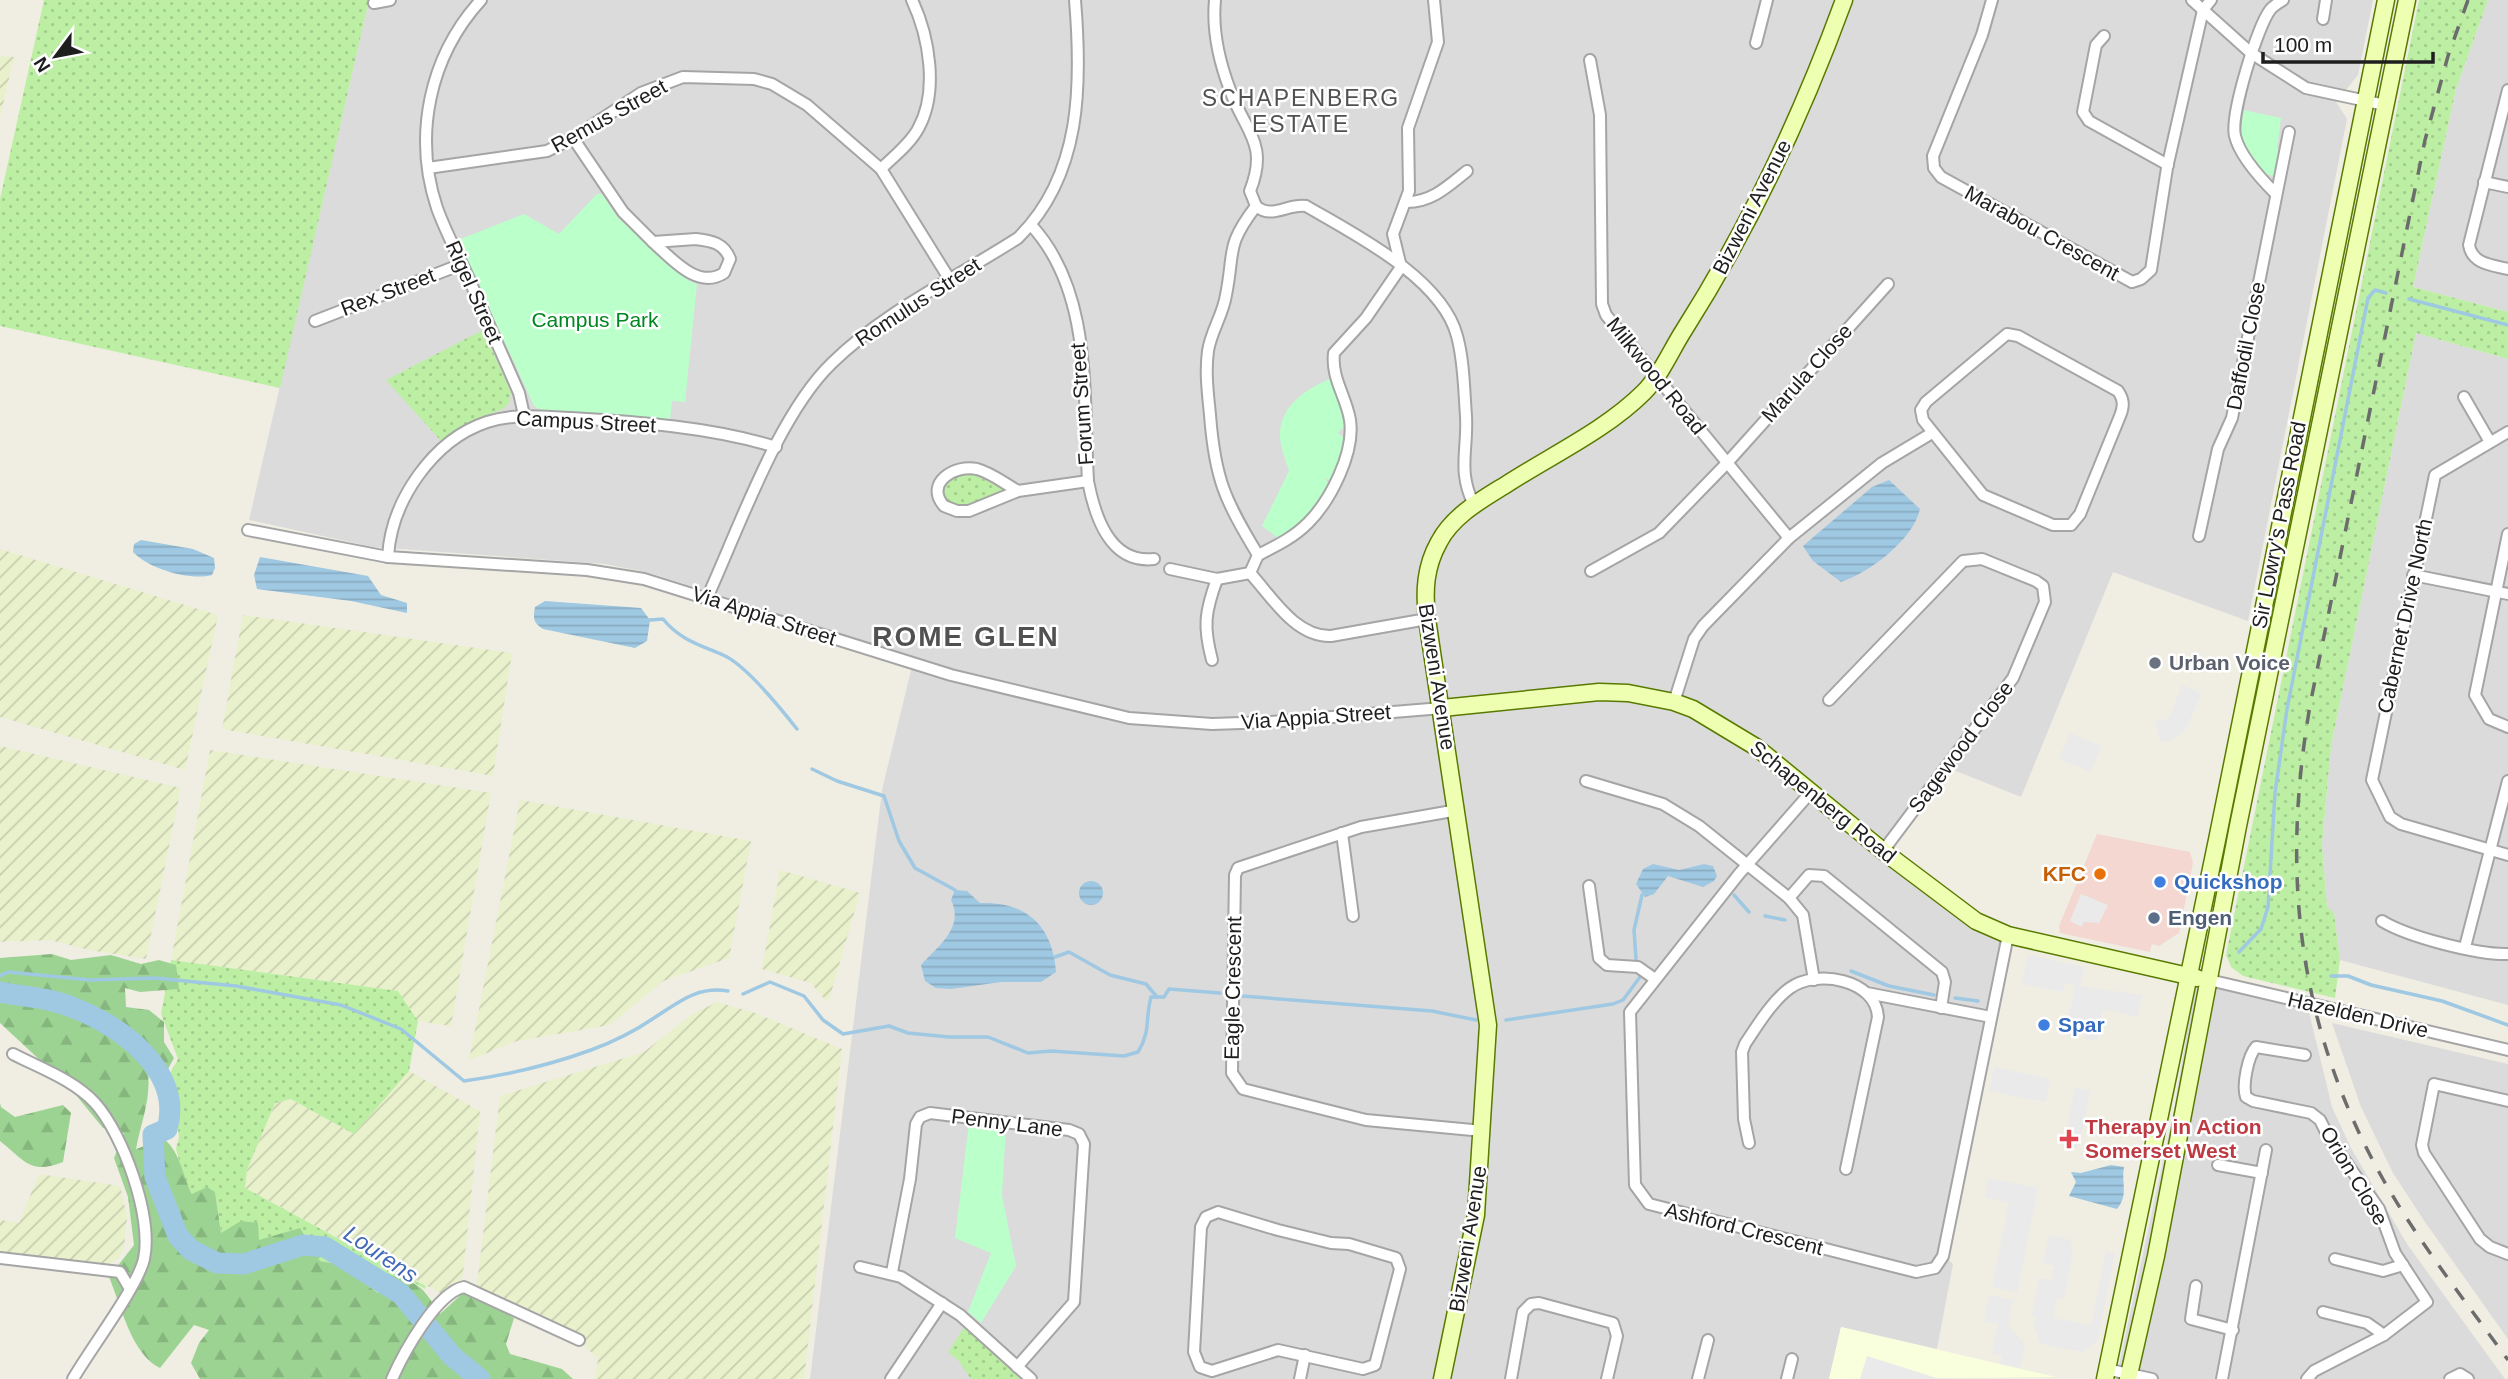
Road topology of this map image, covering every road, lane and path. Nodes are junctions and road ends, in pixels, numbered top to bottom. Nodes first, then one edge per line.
1 (390, 0) edge
2 (481, 0) edge
3 (912, 0) edge
4 (1075, 0) edge
5 (1215, 0) edge
6 (1434, 0) edge
7 (1767, 0) edge
8 (1844, 0) edge
9 (1992, 0) edge
10 (2192, 0) edge
11 (2211, 0) edge
12 (2283, 0) edge
13 (2326, 0) edge
14 (2386, 0) edge
15 (2407, 0) edge
16 (374, 3) dead end
17 (2203, 10) junction
18 (2323, 19) dead end
19 (2104, 36) dead end
20 (1756, 43) dead end
21 (2251, 53) junction
22 (1590, 61) dead end
23 (2508, 90) edge
24 (2363, 102) junction
25 (2385, 105) junction
26 (2289, 132) dead end
27 (573, 138) junction
28 (2168, 165) junction
29 (428, 168) junction
30 (881, 169) junction
31 (1467, 171) dead end
32 (2484, 182) junction
33 (2508, 187) edge
34 (2276, 194) junction
35 (1407, 202) junction
36 (1256, 206) junction
37 (1031, 225) junction
38 (653, 242) junction
39 (462, 264) junction
40 (1401, 267) junction
41 (2508, 269) edge
42 (950, 280) junction
43 (1888, 284) dead end
44 (315, 321) dead end
45 (1656, 377) junction
46 (2464, 397) dead end
47 (524, 415) junction
48 (2508, 432) edge
49 (1933, 433) junction
50 (2490, 442) junction
51 (776, 447) junction
52 (1727, 463) junction
53 (1088, 481) junction
54 (1018, 491) junction
55 (1474, 505) junction
56 (248, 530) dead end
57 (2508, 534) edge
58 (2199, 536) dead end
59 (1789, 538) junction
60 (1258, 555) junction
61 (388, 557) junction
62 (1154, 559) dead end
63 (1170, 569) dead end
64 (1591, 571) dead end
65 (1250, 573) junction
66 (2413, 575) junction
67 (1217, 579) junction
68 (2496, 591) junction
69 (2508, 594) edge
70 (707, 598) junction
71 (1427, 618) junction
72 (1212, 660) dead end
73 (1829, 700) dead end
74 (1674, 702) junction
75 (1442, 708) junction
76 (2508, 727) edge
77 (1586, 781) dead end
78 (2508, 782) edge
79 (1811, 792) junction
80 (1458, 810) junction
81 (1342, 833) junction
82 (2488, 850) junction
83 (1883, 851) junction
84 (2508, 855) edge
85 (1748, 866) junction
86 (1589, 886) dead end
87 (1789, 898) junction
88 (1353, 916) dead end
89 (2382, 921) dead end
90 (2008, 935) junction
91 (2465, 947) junction
92 (2508, 954) edge
93 (2188, 975) junction
94 (1655, 979) junction
95 (2209, 980) junction
96 (1814, 981) junction
97 (1867, 993) junction
98 (1941, 1007) junction
99 (1991, 1017) junction
100 (2508, 1050) edge
101 (13, 1054) dead end
102 (2305, 1055) dead end
103 (2508, 1101) edge
104 (1483, 1131) junction
105 (1749, 1143) dead end
106 (2266, 1150) dead end
107 (2218, 1165) dead end
108 (1846, 1169) dead end
109 (2262, 1173) junction
110 (2508, 1254) edge
111 (0, 1258) edge
112 (2335, 1259) dead end
113 (2403, 1265) junction
114 (860, 1267) dead end
115 (892, 1272) junction
116 (2196, 1286) dead end
117 (130, 1289) junction
118 (942, 1303) junction
119 (2323, 1312) dead end
120 (2233, 1330) junction
121 (2384, 1335) junction
122 (579, 1340) dead end
123 (1708, 1340) dead end
124 (1305, 1355) junction
125 (1792, 1359) dead end
126 (1017, 1367) junction
127 (2106, 1374) edge
128 (2129, 1376) edge
129 (73, 1379) edge
130 (392, 1379) edge
131 (891, 1379) edge
132 (1031, 1379) edge
133 (1300, 1379) edge
134 (1441, 1379) edge
135 (1511, 1379) edge
136 (1607, 1379) edge
137 (1698, 1379) edge
138 (1787, 1379) edge
139 (2152, 1379) edge
140 (2222, 1379) edge
141 (2307, 1379) edge
142 (2450, 1379) edge
143 (2468, 1379) edge

1 - 16 street
2 - 29 street, Rigel Street
3 - 30 street
4 - 37 street, Romulus Street
5 - 36 street
6 - 35 street
7 - 20 street
8 - 45 main road, Bizweni Avenue
9 - 28 street, Marabou Crescent
10 - 17 street
11 - 17 street
12 - 21 street
13 - 18 street
14 - 24 main road, Sir Lowry's Pass Road
15 - 25 main road, Sir Lowry's Pass Road
17 - 21 street
17 - 28 street, Marabou Crescent
19 - 28 street
21 - 24 street
21 - 34 street
22 - 45 street, Milkwood Road
23 - 32 street
24 - 25 street
24 - 93 main road, Sir Lowry's Pass Road
25 - 95 main road, Sir Lowry's Pass Road
26 - 34 street, Daffodil Close
27 - 29 street, Remus Street
27 - 30 street, Remus Street
27 - 38 street
29 - 39 street, Rigel Street
30 - 42 street, Remus Street
31 - 35 street
32 - 33 street
32 - 41 street
34 - 58 street, Daffodil Close
35 - 40 street
36 - 40 street
36 - 60 street
37 - 42 street, Romulus Street
37 - 53 street, Forum Street
38 - 38 street
39 - 44 street, Rex Street
39 - 47 street, Rigel Street
40 - 55 street
40 - 60 street
42 - 51 street, Romulus Street
43 - 52 street, Marula Close
45 - 52 street, Milkwood Road
45 - 55 main road, Bizweni Avenue
46 - 50 street
47 - 51 street, Campus Street
47 - 61 street, Campus Street
48 - 50 street, Cabernet Drive North
49 - 49 street
49 - 59 street
50 - 66 street, Cabernet Drive North
51 - 70 street, Romulus Street
52 - 59 street, Milkwood Road
52 - 64 street, Marula Close
53 - 54 street
53 - 62 street, Forum Street
54 - 54 street
55 - 71 main road, Bizweni Avenue
56 - 61 street, Via Appia Street
57 - 68 street
59 - 74 street
60 - 65 street
61 - 70 street, Via Appia Street
63 - 67 street
65 - 67 street
65 - 71 street
66 - 68 street
66 - 82 street, Cabernet Drive North
67 - 72 street
68 - 69 street
68 - 76 street
70 - 75 street, Via Appia Street
71 - 75 main road, Bizweni Avenue
73 - 83 street, Sagewood Close
74 - 75 main road, Schapenberg Road
74 - 79 main road, Schapenberg Road
75 - 80 main road, Bizweni Avenue
77 - 85 street
78 - 82 street
79 - 83 main road, Schapenberg Road
79 - 85 street, Ashford Crescent
80 - 81 street, Eagle Crescent
80 - 104 main road, Bizweni Avenue
81 - 88 street
81 - 104 street, Eagle Crescent
82 - 84 street
82 - 91 street
83 - 90 main road, Schapenberg Road
85 - 87 street
85 - 94 street, Ashford Crescent
86 - 94 street
87 - 96 street
87 - 98 street
89 - 91 street
90 - 93 main road, Schapenberg Road
90 - 99 street, Ashford Crescent
91 - 92 street
93 - 95 main road, Schapenberg Road
93 - 127 main road, Sir Lowry's Pass Road
94 - 99 street, Ashford Crescent
95 - 100 street, Hazelden Drive
95 - 128 main road, Sir Lowry's Pass Road
96 - 97 street
96 - 105 street
97 - 98 street
97 - 108 street
98 - 99 street
101 - 117 street
102 - 113 street, Orion Close
103 - 110 street
104 - 134 main road, Bizweni Avenue
106 - 109 street
107 - 109 street
109 - 120 street
111 - 117 street
112 - 113 street
113 - 121 street, Orion Close
114 - 115 street
115 - 118 street
115 - 126 street, Penny Lane
116 - 120 street
117 - 129 street
118 - 126 street
118 - 131 street
119 - 121 street
120 - 140 street
121 - 141 street, Orion Close
122 - 130 street
123 - 137 street
124 - 124 street
124 - 133 street
125 - 138 street
126 - 132 street
127 - 128 street
128 - 139 street
135 - 136 street
142 - 143 street

